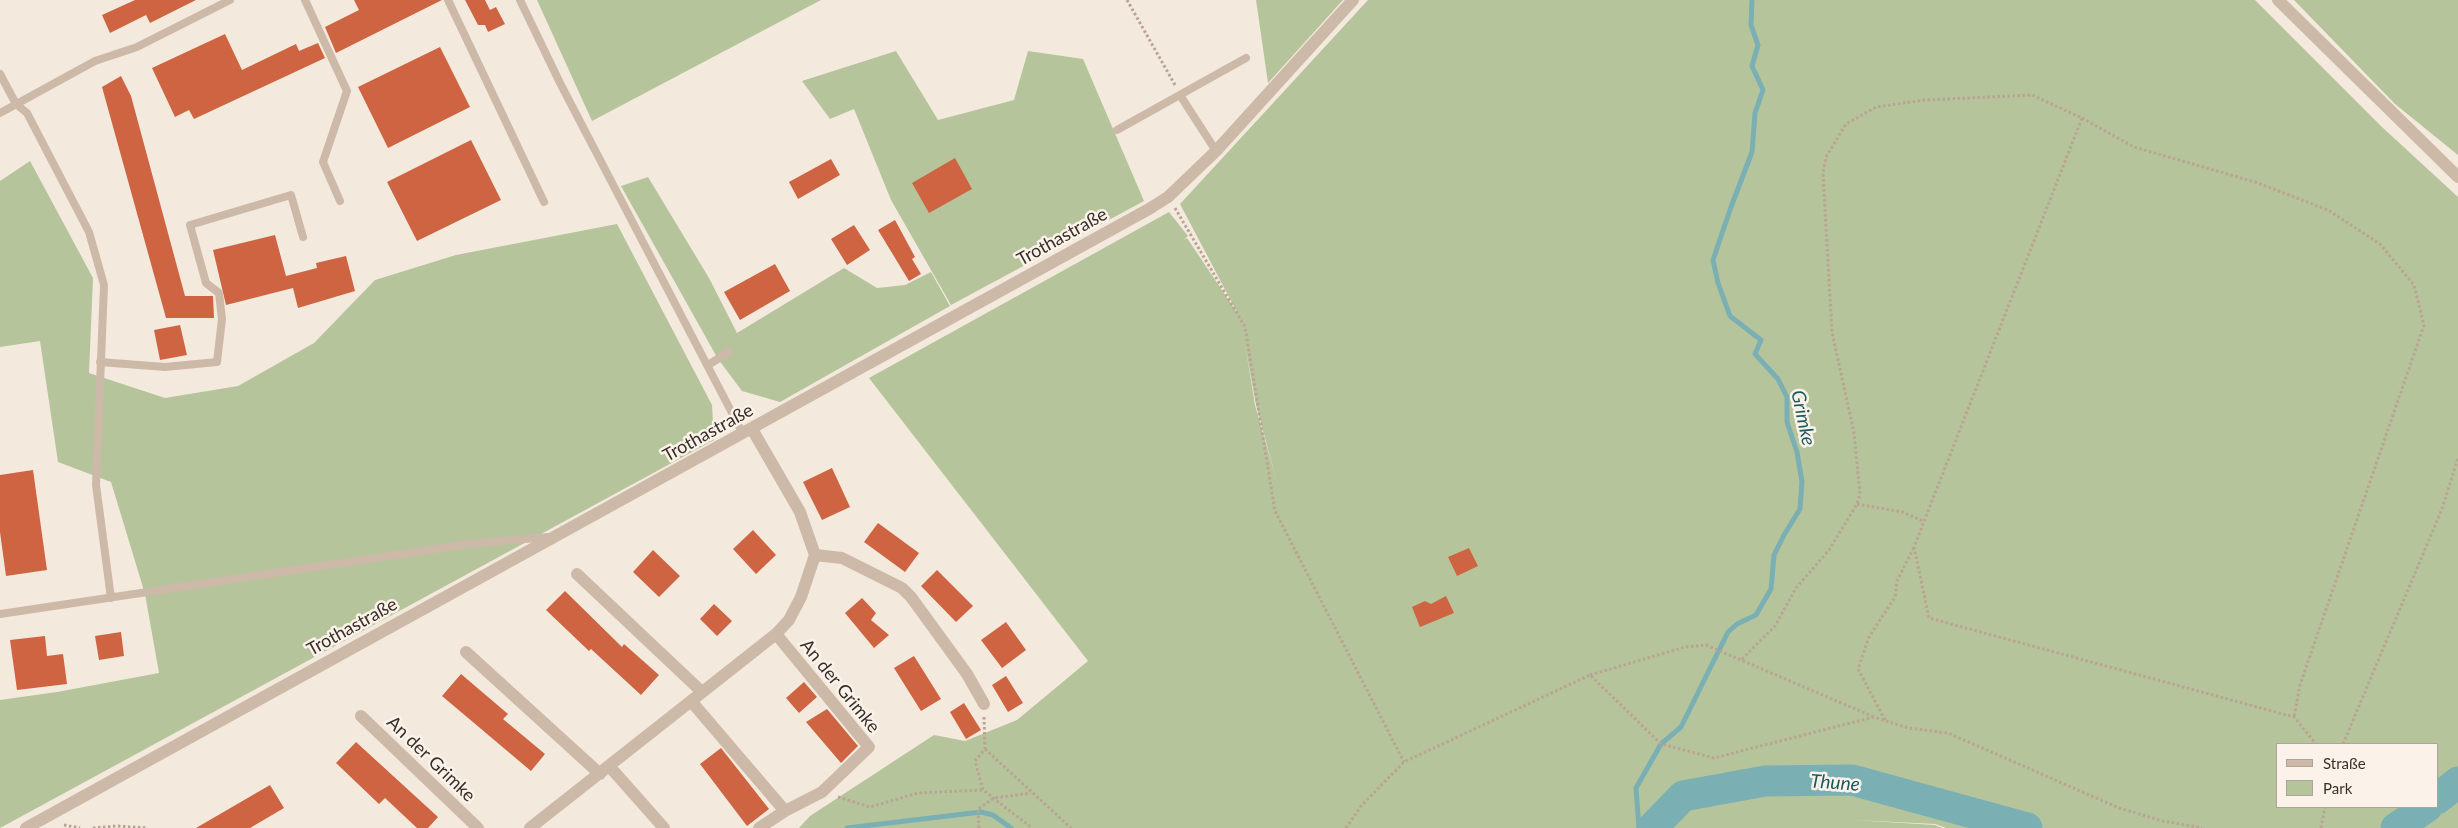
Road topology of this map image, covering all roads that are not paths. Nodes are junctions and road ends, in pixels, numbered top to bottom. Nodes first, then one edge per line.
1 (230, 0) edge
2 (305, 0) edge
3 (448, 0) edge
4 (520, 0) edge
5 (1353, 0) edge
6 (2278, 0) edge
7 (1246, 58) dead end
8 (0, 74) edge
9 (1180, 95) junction
10 (16, 104) junction
11 (0, 113) edge
12 (1117, 130) dead end
13 (1216, 151) junction
14 (2458, 177) edge
15 (340, 201) dead end
16 (544, 202) dead end
17 (303, 237) dead end
18 (729, 352) dead end
19 (100, 362) junction
20 (708, 365) junction
21 (748, 432) junction
22 (556, 537) junction
23 (815, 555) junction
24 (577, 574) dead end
25 (111, 598) junction
26 (0, 614) edge
27 (776, 634) junction
28 (466, 652) dead end
29 (702, 692) junction
30 (691, 701) junction
31 (984, 704) road end
32 (361, 716) dead end
33 (605, 771) junction
34 (785, 810) junction
35 (26, 828) edge
36 (478, 828) edge
37 (530, 828) edge
38 (664, 828) edge
39 (759, 828) edge

1 - 10 lane
2 - 15 lane
3 - 16 lane
4 - 20 lane
5 - 13 street, Trothastraße
6 - 14 street
7 - 9 lane
8 - 10 lane
9 - 12 lane
9 - 13 lane
10 - 11 lane
10 - 19 lane
13 - 21 street, Trothastraße
17 - 19 lane
18 - 20 lane
19 - 25 lane
20 - 21 lane
21 - 22 street, Trothastraße
21 - 23 street
22 - 25 lane
22 - 35 street, Trothastraße
23 - 27 street, An der Grimke
23 - 31 street
24 - 29 street
25 - 26 lane
27 - 29 street, An der Grimke
27 - 34 street, An der Grimke
28 - 33 street
29 - 30 street, An der Grimke
30 - 33 street, An der Grimke
30 - 34 street
32 - 36 street, An der Grimke
33 - 37 street, An der Grimke
33 - 38 street
34 - 39 street, An der Grimke

